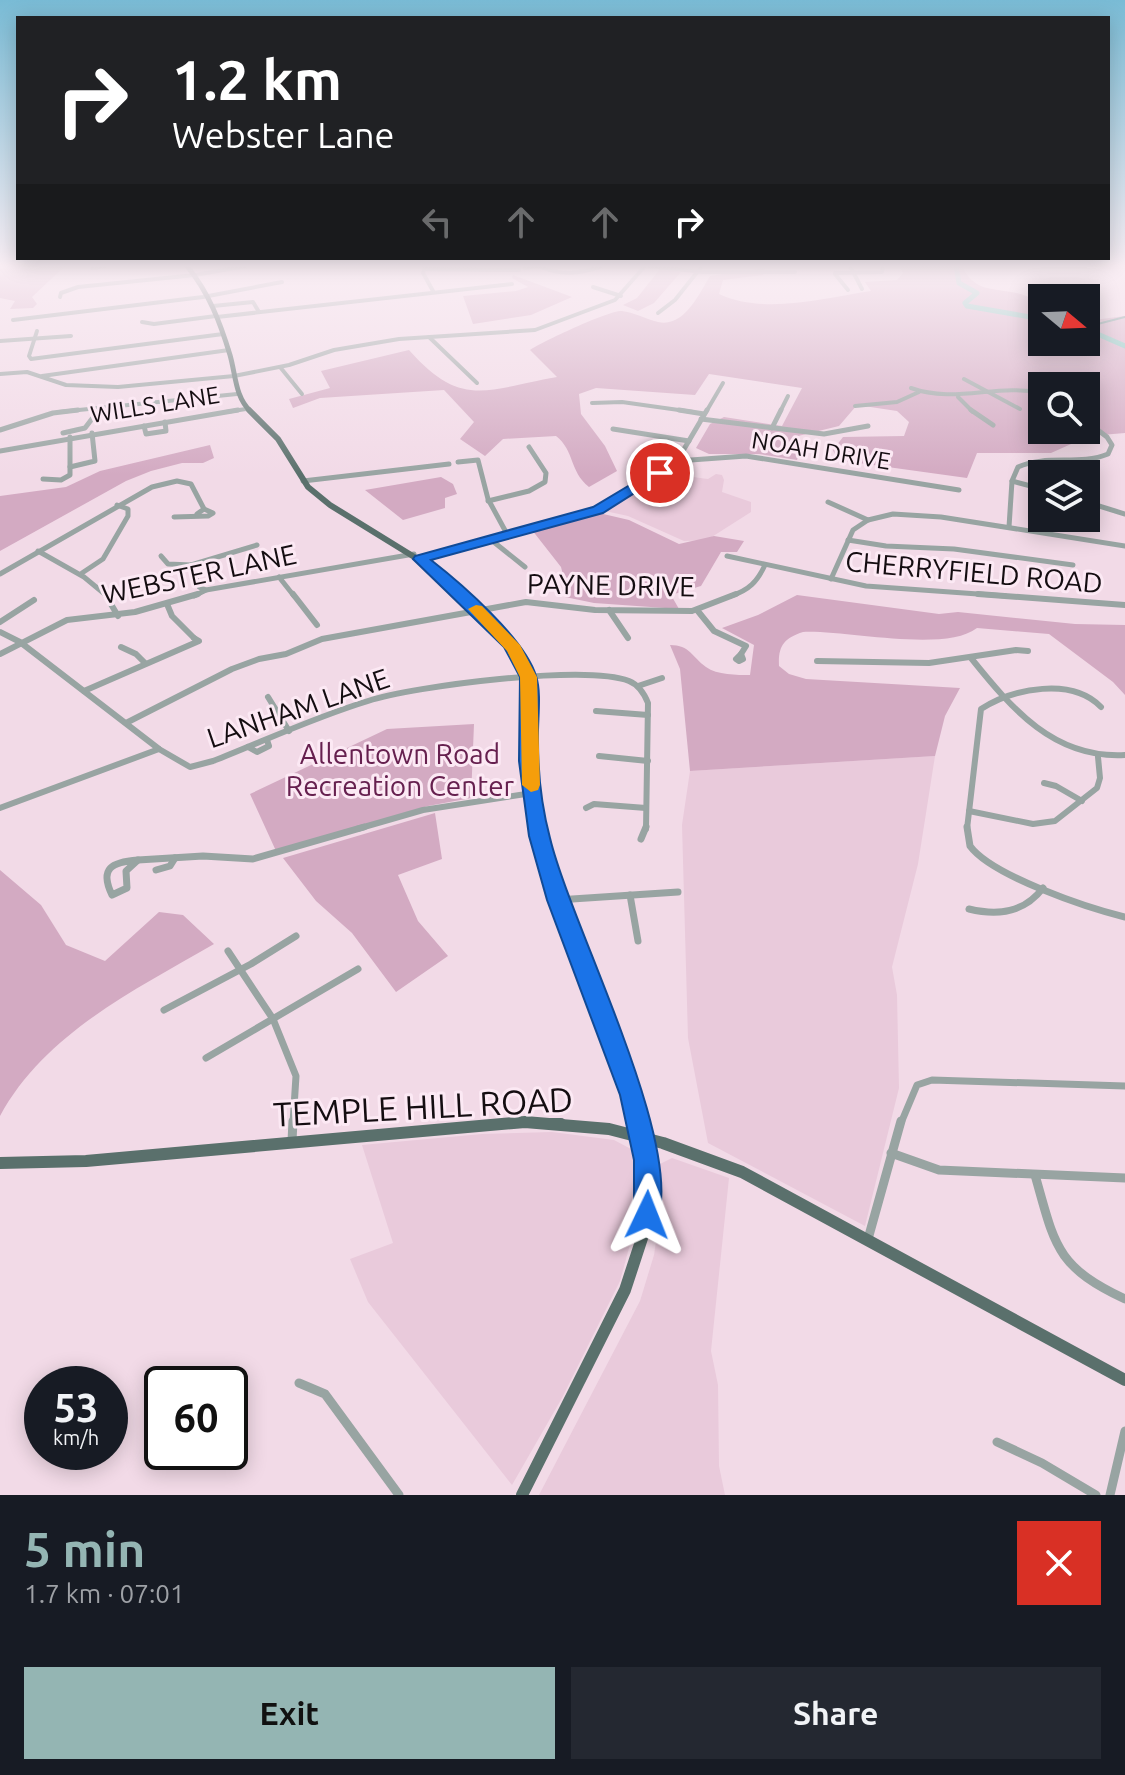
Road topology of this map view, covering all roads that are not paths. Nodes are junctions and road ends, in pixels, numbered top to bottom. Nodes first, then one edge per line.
1 (71, 336) dead end
2 (210, 336) edge
3 (224, 336) edge
4 (446, 336) edge
5 (429, 337) junction
6 (35, 338) junction
7 (0, 341) edge
8 (229, 350) junction
9 (280, 367) junction
10 (0, 374) edge
11 (41, 376) junction
12 (234, 376) junction
13 (204, 379) junction
14 (964, 379) dead end
15 (477, 383) dead end
16 (723, 383) dead end
17 (911, 388) dead end
18 (985, 390) junction
19 (1028, 390) edge
20 (919, 392) junction
21 (237, 394) junction
22 (302, 394) dead end
23 (788, 396) dead end
24 (207, 397) junction
25 (958, 397) junction
26 (592, 403) dead end
27 (855, 406) dead end
28 (246, 409) junction
29 (1020, 409) dead end
30 (98, 411) junction
31 (703, 416) junction
32 (165, 422) junction
33 (993, 425) dead end
34 (144, 426) junction
35 (868, 426) dead end
36 (772, 428) junction
37 (613, 429) dead end
38 (0, 430) edge
39 (1100, 432) edge
40 (63, 433) dead end
41 (92, 433) junction
42 (70, 437) junction
43 (689, 441) junction
44 (529, 447) dead end
45 (0, 451) edge
46 (677, 461) junction
47 (458, 462) dead end
48 (449, 464) dead end
49 (70, 467) junction
50 (43, 479) dead end
51 (303, 481) junction
52 (1012, 481) junction
53 (1028, 485) edge
54 (959, 490) dead end
55 (488, 501) junction
56 (828, 502) dead end
57 (117, 505) junction
58 (1100, 506) edge
59 (1125, 514) edge
60 (174, 517) dead end
61 (868, 520) junction
62 (1009, 527) junction
63 (507, 534) junction
64 (490, 539) junction
65 (848, 540) junction
66 (257, 545) dead end
67 (1125, 546) edge
68 (38, 551) junction
69 (161, 556) dead end
70 (727, 556) dead end
71 (417, 557) junction
72 (191, 565) junction
73 (765, 565) junction
74 (1073, 565) dead end
75 (525, 567) dead end
76 (82, 573) junction
77 (0, 574) edge
78 (279, 577) junction
79 (831, 579) junction
80 (206, 590) junction
81 (34, 600) dead end
82 (167, 604) junction
83 (1125, 605) edge
84 (609, 610) junction
85 (697, 610) junction
86 (479, 612) junction
87 (118, 616) junction
88 (0, 622) edge
89 (317, 625) dead end
90 (0, 632) edge
91 (628, 638) dead end
92 (20, 642) junction
93 (121, 647) dead end
94 (1028, 651) dead end
95 (0, 654) edge
96 (736, 658) dead end
97 (971, 658) junction
98 (817, 661) dead end
99 (145, 663) junction
100 (528, 677) junction
101 (662, 678) dead end
102 (638, 686) junction
103 (84, 691) junction
104 (268, 697) dead end
105 (1006, 698) junction
106 (1101, 707) dead end
107 (596, 711) dead end
108 (648, 715) junction
109 (126, 723) junction
110 (289, 731) junction
111 (159, 749) junction
112 (1125, 755) edge
113 (599, 756) dead end
114 (1098, 757) junction
115 (648, 761) junction
116 (1044, 783) dead end
117 (532, 793) junction
118 (1082, 801) junction
119 (0, 808) edge
120 (586, 808) dead end
121 (646, 808) junction
122 (969, 811) junction
123 (641, 839) dead end
124 (177, 847) dead end
125 (173, 859) junction
126 (138, 860) junction
127 (156, 870) dead end
128 (1043, 888) junction
129 (678, 892) dead end
130 (630, 895) junction
131 (557, 900) junction
132 (969, 909) dead end
133 (1125, 917) edge
134 (296, 936) dead end
135 (638, 941) dead end
136 (228, 951) dead end
137 (358, 969) dead end
138 (240, 970) junction
139 (164, 1010) dead end
140 (273, 1019) junction
141 (206, 1058) dead end
142 (1125, 1086) edge
143 (642, 1137) junction
144 (292, 1141) junction
145 (891, 1153) junction
146 (0, 1163) edge
147 (1035, 1175) junction
148 (1125, 1178) edge
149 (868, 1239) junction
150 (1125, 1299) edge
151 (1125, 1380) edge
152 (299, 1383) dead end
153 (1125, 1431) edge
154 (997, 1442) dead end
155 (399, 1495) edge
156 (522, 1495) edge
157 (1096, 1495) edge
158 (1110, 1495) edge

1 - 6 street
2 - 6 street
3 - 8 main road
4 - 5 street
5 - 9 street
5 - 15 street
6 - 7 street
8 - 11 street
8 - 12 main road
9 - 12 street
9 - 22 street
10 - 11 street
11 - 13 street
12 - 13 street
12 - 21 main road
13 - 24 street
14 - 18 street
16 - 31 street, WEBSTER LANE
17 - 20 street
18 - 19 street
18 - 25 street
18 - 29 street
20 - 25 street
20 - 27 street
21 - 24 street
21 - 28 main road
23 - 36 street
24 - 30 street
25 - 33 street
26 - 31 street
28 - 32 street, WILLS LANE
28 - 51 main road
30 - 38 street
30 - 40 street
31 - 36 street
31 - 43 street, WEBSTER LANE
32 - 34 street, WILLS LANE
32 - 34 street
34 - 41 street, WILLS LANE
35 - 36 street
37 - 43 street
39 - 52 street
41 - 42 street, WILLS LANE
41 - 49 street
42 - 45 street, WILLS LANE
42 - 49 street, WILLS LANE
43 - 46 street, WEBSTER LANE
44 - 55 street
46 - 54 street, NOAH DRIVE
46 - 63 street, WEBSTER LANE
47 - 55 street
48 - 51 street
49 - 50 street
51 - 71 main road
52 - 53 street
52 - 62 street
55 - 63 street
56 - 61 street
57 - 60 street
57 - 68 street
57 - 76 street
58 - 59 street
61 - 62 street
61 - 65 street
62 - 67 street
63 - 64 street, WEBSTER LANE
64 - 71 street, WEBSTER LANE
64 - 75 street
65 - 74 street
65 - 79 street
66 - 72 street
68 - 76 street
68 - 77 street
69 - 72 street
70 - 73 street, CHERRYFIELD ROAD
71 - 78 street, WEBSTER LANE
71 - 86 main road
72 - 80 street
73 - 79 street, CHERRYFIELD ROAD
73 - 85 street, PAYNE DRIVE
76 - 87 street
78 - 80 street, WEBSTER LANE
78 - 89 street
79 - 83 street, CHERRYFIELD ROAD
80 - 82 street, WEBSTER LANE
81 - 88 street
82 - 87 street, WEBSTER LANE
82 - 99 street
84 - 85 street, PAYNE DRIVE
84 - 86 street, PAYNE DRIVE
84 - 91 street
85 - 96 street
86 - 100 main road
86 - 109 street, PAYNE DRIVE
87 - 92 street, WEBSTER LANE
90 - 92 street, LANHAM LANE
92 - 95 street, WEBSTER LANE
92 - 103 street, LANHAM LANE
93 - 99 street
94 - 97 street
97 - 98 street
97 - 105 street
99 - 103 street
100 - 102 street, LANHAM LANE
100 - 110 street, LANHAM LANE
100 - 117 main road
101 - 102 street
102 - 108 street
103 - 109 street, LANHAM LANE
104 - 110 street
105 - 106 street
105 - 114 street
105 - 122 street
107 - 108 street
108 - 115 street
109 - 111 street, LANHAM LANE
110 - 111 street, LANHAM LANE
111 - 119 street
112 - 114 street
113 - 115 street
114 - 118 street
115 - 121 street
116 - 118 street
117 - 125 street
117 - 131 main road
118 - 122 street
120 - 121 street
121 - 123 street
122 - 128 street
124 - 125 street
125 - 126 street
125 - 127 street
126 - 126 street
128 - 132 street
128 - 133 street
129 - 130 street
130 - 131 street
130 - 135 street
131 - 143 main road
134 - 138 street
136 - 138 street
137 - 140 street
138 - 139 street
138 - 140 street
140 - 141 street
140 - 144 street
142 - 145 street
143 - 144 main road, TEMPLE HILL ROAD
143 - 149 main road, TEMPLE HILL ROAD
143 - 156 main road
144 - 146 main road, TEMPLE HILL ROAD
145 - 147 street
145 - 149 street
147 - 148 street
147 - 150 street
149 - 151 main road, TEMPLE HILL ROAD
152 - 155 street
153 - 158 street
154 - 157 street

